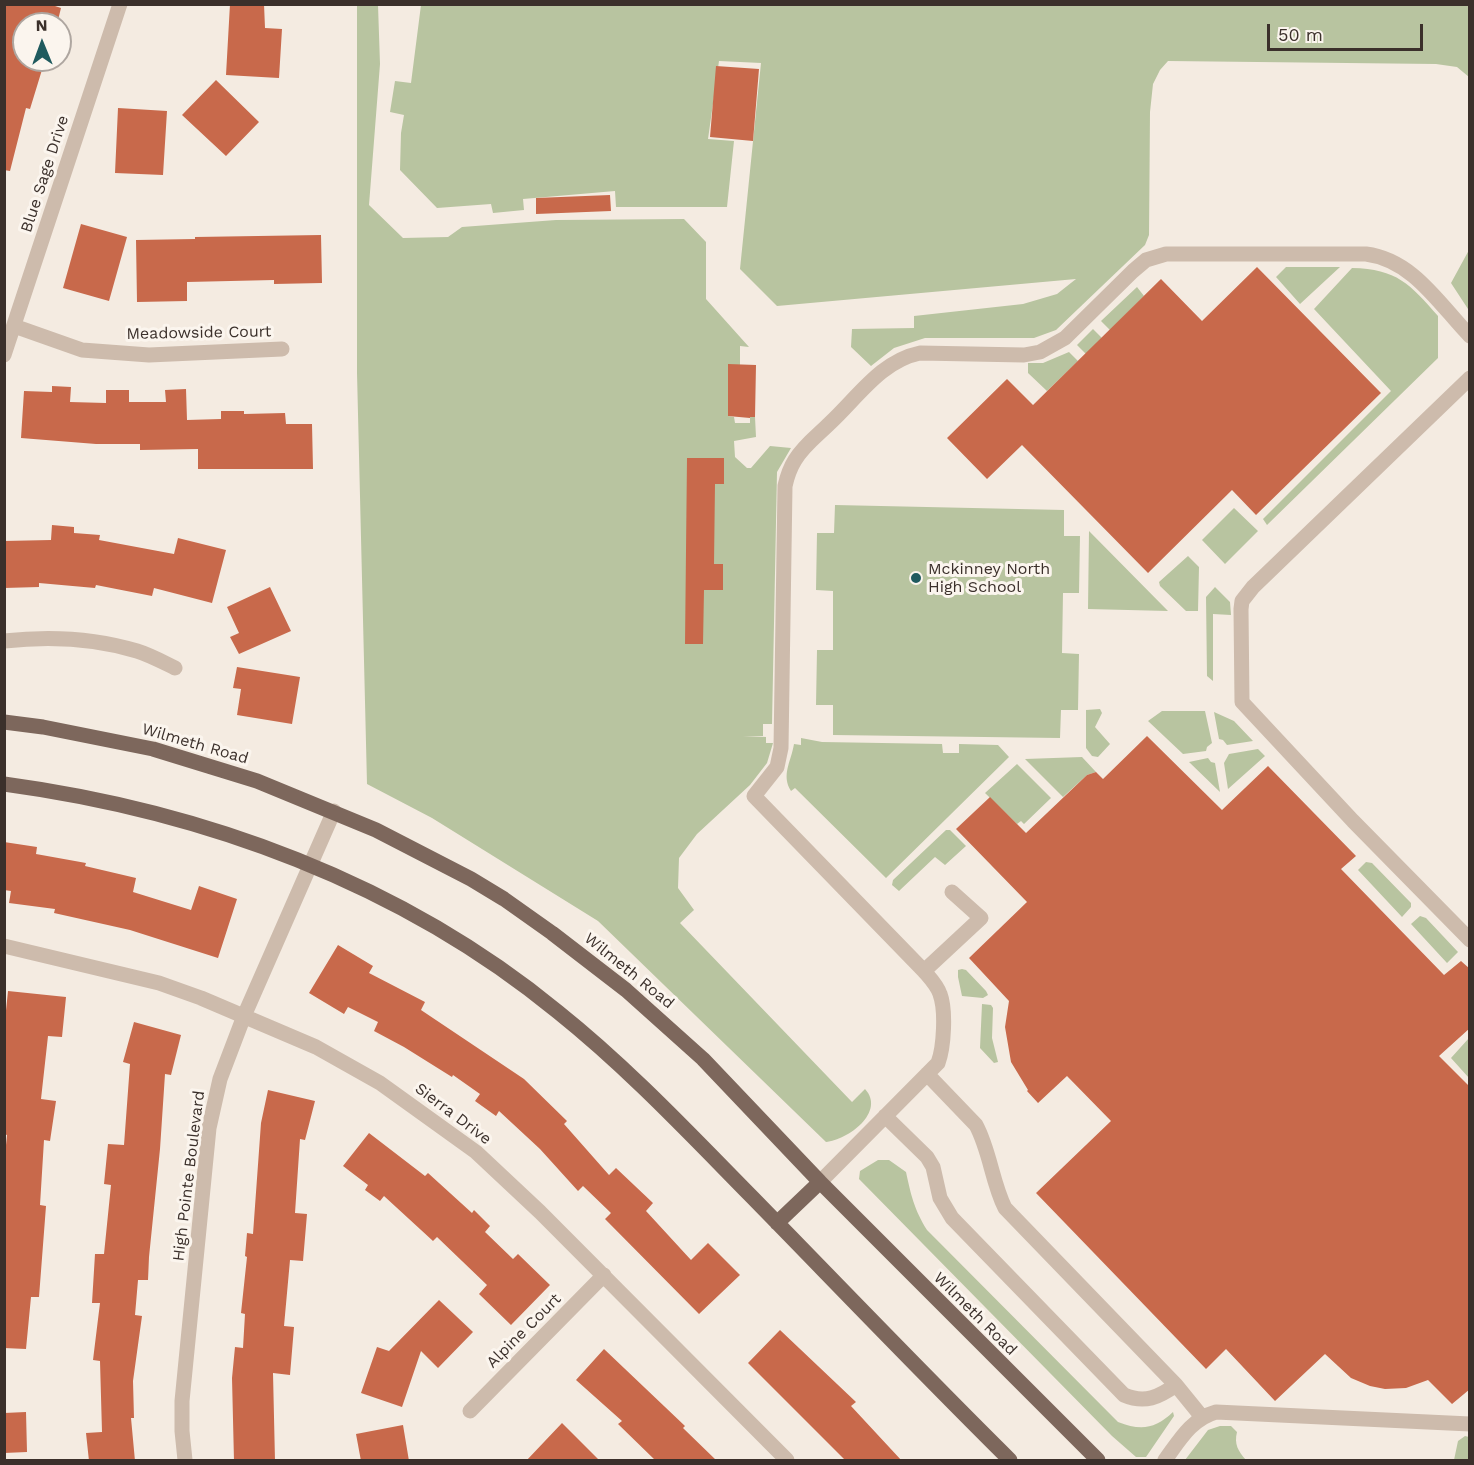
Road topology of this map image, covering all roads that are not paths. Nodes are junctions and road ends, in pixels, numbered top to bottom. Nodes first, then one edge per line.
1 (120, 4) edge
2 (14, 326) junction
3 (1470, 336) edge
4 (282, 349) dead end
5 (4, 355) edge
6 (1470, 378) edge
7 (4, 641) edge
8 (175, 668) dead end
9 (4, 722) edge
10 (4, 784) edge
11 (334, 811) junction
12 (310, 865) junction
13 (952, 892) dead end
14 (1470, 940) edge
15 (4, 946) edge
16 (924, 971) junction
17 (244, 1016) junction
18 (927, 1074) junction
19 (885, 1116) junction
20 (820, 1182) junction
21 (777, 1223) junction
22 (604, 1275) junction
23 (1176, 1385) junction
24 (470, 1412) dead end
25 (1202, 1417) junction
26 (1470, 1424) edge
27 (184, 1461) edge
28 (787, 1461) edge
29 (1010, 1461) edge
30 (1098, 1461) edge
31 (1165, 1461) edge

1 - 2 street, Blue Sage Drive
2 - 4 street, Meadowside Court
2 - 5 street, Blue Sage Drive
3 - 16 street
6 - 14 street
7 - 8 street
9 - 11 main road, Wilmeth Road
10 - 12 main road
11 - 12 street, High Pointe Boulevard
11 - 20 main road, Wilmeth Road
12 - 17 street, High Pointe Boulevard
12 - 21 main road
13 - 16 street
15 - 17 street, Sierra Drive
16 - 18 street
17 - 22 street, Sierra Drive
17 - 27 street, High Pointe Boulevard
18 - 19 street
18 - 23 street
19 - 20 street
19 - 23 street
20 - 21 main road
20 - 30 main road, Wilmeth Road
21 - 29 main road
22 - 24 street, Alpine Court
22 - 28 street, Sierra Drive
23 - 25 street
25 - 26 street
25 - 31 street

